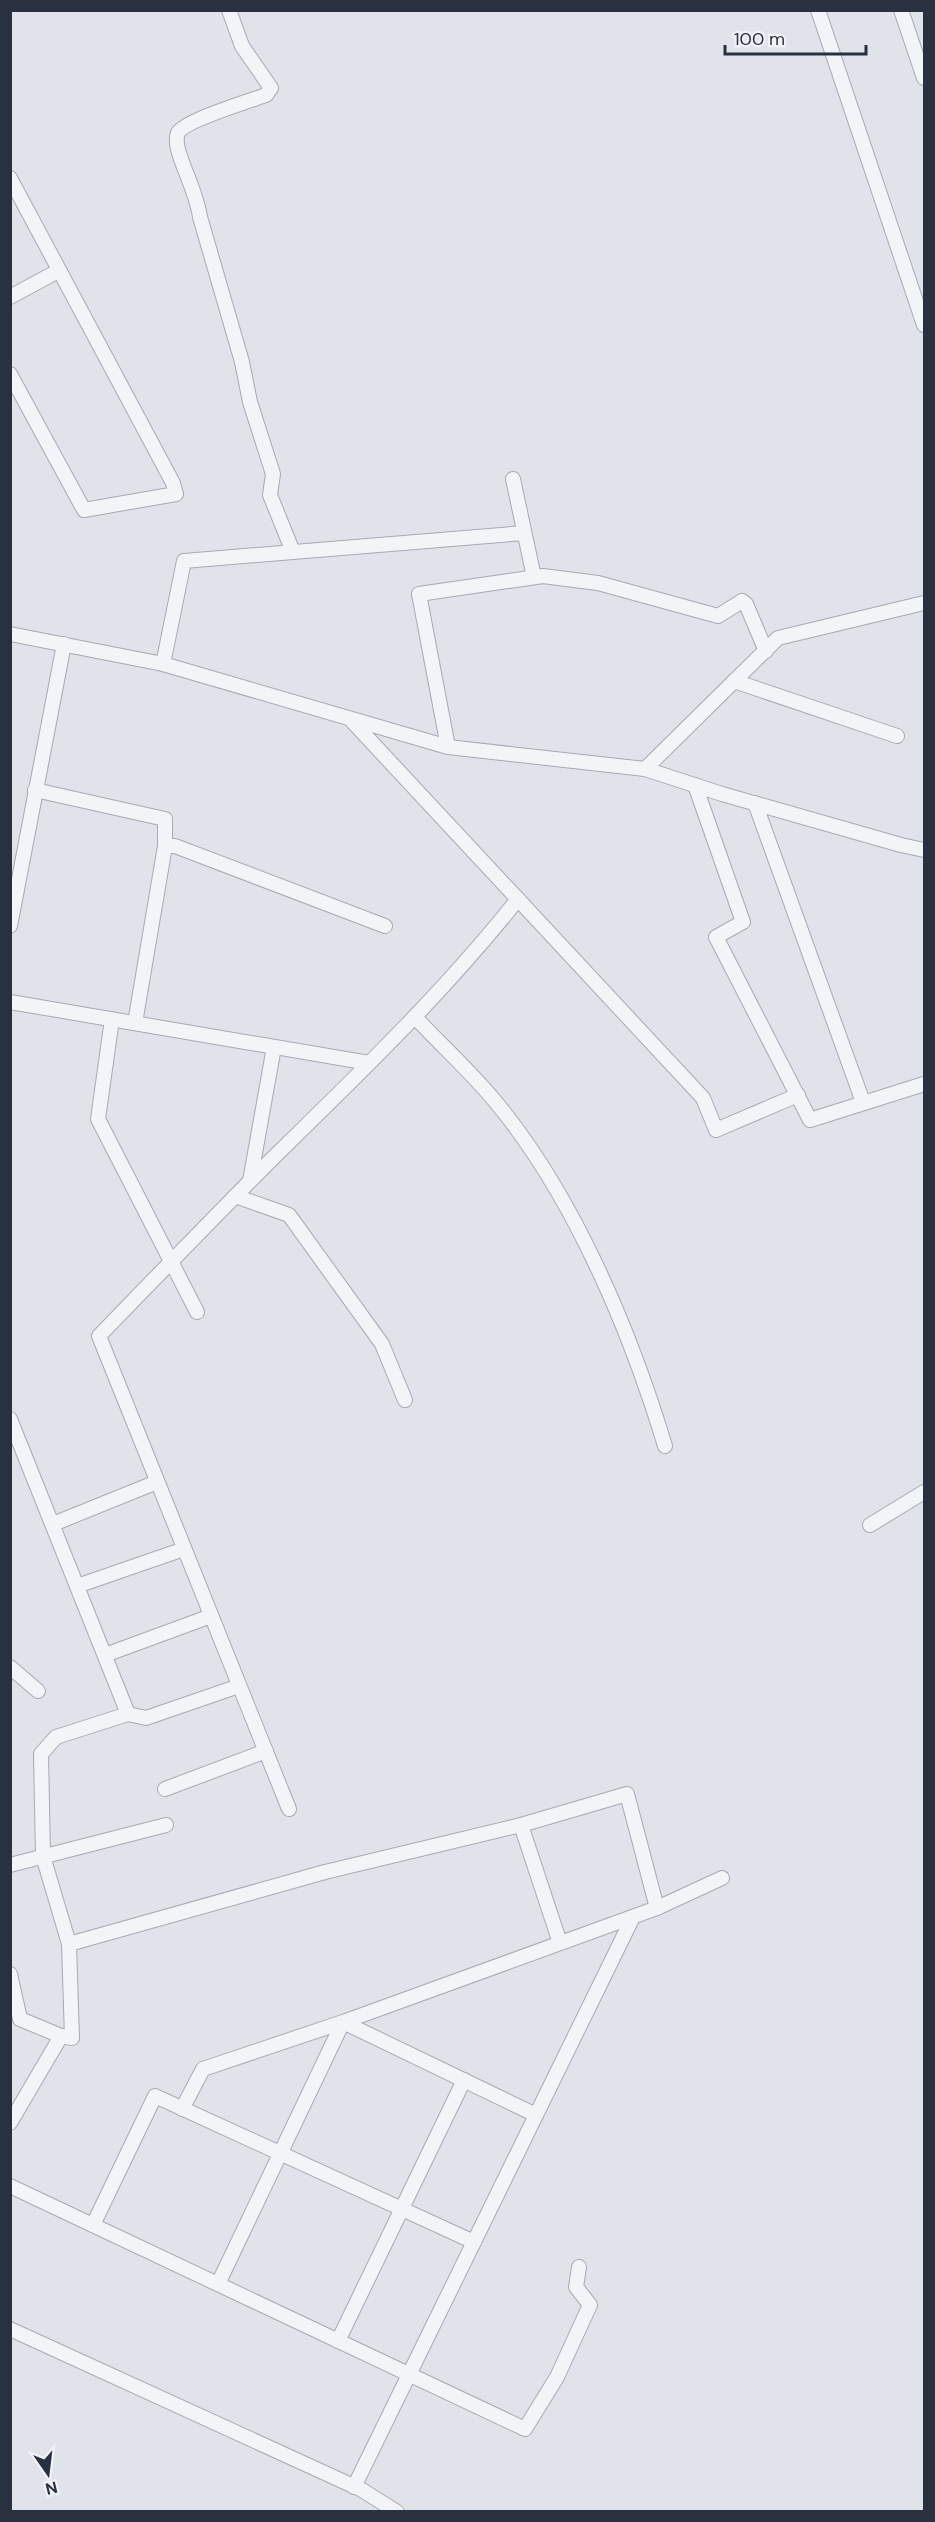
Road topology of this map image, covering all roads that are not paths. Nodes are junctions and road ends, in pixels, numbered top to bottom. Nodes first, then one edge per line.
1 (229, 10) edge
2 (818, 10) edge
3 (901, 10) edge
4 (924, 78) edge
5 (10, 178) edge
6 (58, 271) junction
7 (10, 297) edge
8 (924, 325) edge
9 (10, 374) edge
10 (513, 479) dead end
11 (525, 533) junction
12 (293, 552) junction
13 (534, 577) junction
14 (924, 603) edge
15 (10, 634) edge
16 (64, 644) junction
17 (765, 651) junction
18 (163, 664) junction
19 (734, 681) junction
20 (350, 719) junction
21 (897, 736) dead end
22 (447, 747) junction
23 (645, 769) junction
24 (695, 785) junction
25 (35, 790) junction
26 (755, 803) junction
27 (165, 846) junction
28 (924, 850) edge
29 (17, 852) edge
30 (518, 899) junction
31 (10, 926) edge
32 (385, 926) dead end
33 (10, 1002) edge
34 (415, 1017) junction
35 (112, 1019) junction
36 (135, 1023) junction
37 (274, 1047) junction
38 (369, 1064) junction
39 (924, 1084) edge
40 (798, 1095) junction
41 (863, 1102) junction
42 (250, 1181) junction
43 (235, 1196) junction
44 (171, 1262) junction
45 (197, 1312) dead end
46 (405, 1400) dead end
47 (11, 1424) edge
48 (665, 1446) dead end
49 (157, 1482) junction
50 (924, 1492) edge
51 (52, 1524) junction
52 (870, 1525) dead end
53 (184, 1549) junction
54 (77, 1586) junction
55 (211, 1616) junction
56 (105, 1655) junction
57 (10, 1667) edge
58 (239, 1686) junction
59 (38, 1691) dead end
60 (128, 1714) junction
61 (266, 1751) junction
62 (165, 1789) dead end
63 (290, 1809) dead end
64 (166, 1825) dead end
65 (521, 1825) junction
66 (43, 1856) junction
67 (10, 1865) edge
68 (722, 1878) dead end
69 (657, 1908) junction
70 (633, 1917) junction
71 (560, 1943) junction
72 (69, 1944) junction
73 (10, 1974) edge
74 (343, 2022) junction
75 (61, 2036) junction
76 (464, 2080) junction
77 (14, 2107) edge
78 (182, 2109) junction
79 (536, 2115) junction
80 (10, 2123) edge
81 (280, 2153) junction
82 (10, 2186) edge
83 (402, 2209) junction
84 (93, 2225) junction
85 (474, 2242) junction
86 (579, 2267) dead end
87 (218, 2284) junction
88 (10, 2329) edge
89 (338, 2341) junction
90 (409, 2375) junction
91 (354, 2487) junction
92 (397, 2511) edge

1 - 12 street
2 - 8 street
3 - 4 street
5 - 6 street
6 - 7 street
6 - 9 street
10 - 11 street
11 - 12 street
11 - 13 street
12 - 18 street
13 - 17 street
13 - 22 street
14 - 17 street
15 - 16 street
16 - 18 street
16 - 25 street
17 - 19 street
18 - 20 street
19 - 21 street
19 - 23 street
20 - 22 street
20 - 30 street
22 - 23 street
23 - 24 street
24 - 26 street
24 - 40 street
25 - 27 street
25 - 29 street
26 - 28 street
26 - 41 street
27 - 32 street
27 - 36 street
29 - 31 street
30 - 34 street
30 - 40 street
33 - 35 street
34 - 38 street
34 - 48 street
35 - 36 street
35 - 44 street
36 - 37 street
37 - 38 street
37 - 42 street
38 - 42 street
39 - 41 street
40 - 41 street
42 - 43 street
43 - 44 street
43 - 46 street
44 - 45 street
44 - 49 street
47 - 51 street
49 - 51 street
49 - 53 street
50 - 52 street
51 - 54 street
53 - 54 street
53 - 55 street
54 - 56 street
55 - 56 street
55 - 58 street
56 - 60 street
57 - 59 street
58 - 60 street
58 - 61 street
60 - 66 street
61 - 62 street
61 - 63 street
64 - 66 street
65 - 69 street
65 - 71 street
65 - 72 street
66 - 67 street
66 - 72 street
68 - 69 street
69 - 70 street
70 - 71 street
70 - 79 street
71 - 74 street
72 - 75 street
73 - 75 street
74 - 76 street
74 - 78 street
74 - 81 street
75 - 77 street
76 - 79 street
76 - 83 street
77 - 80 street
78 - 81 street
78 - 84 street
79 - 85 street
81 - 83 street
81 - 87 street
82 - 84 street
83 - 85 street
83 - 89 street
84 - 87 street
85 - 90 street
86 - 90 street
87 - 89 street
88 - 91 street
89 - 90 street
90 - 91 street
91 - 92 street

